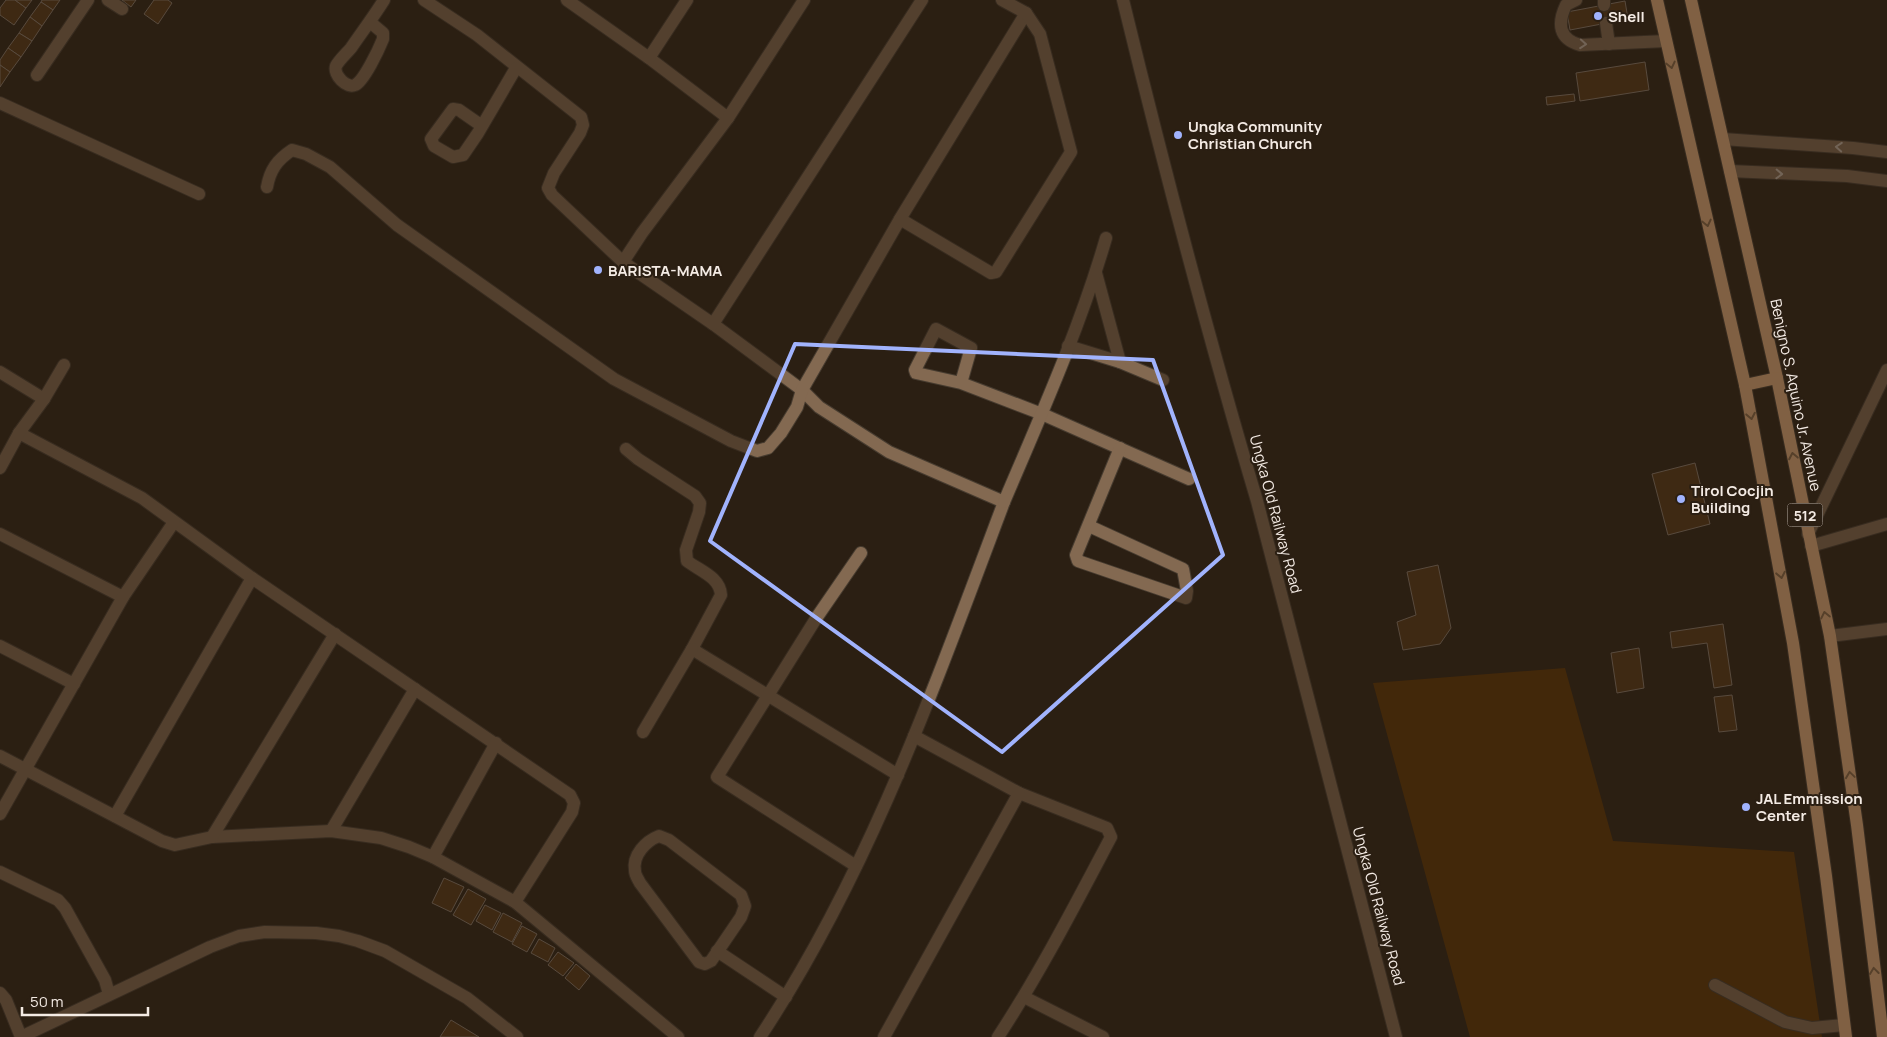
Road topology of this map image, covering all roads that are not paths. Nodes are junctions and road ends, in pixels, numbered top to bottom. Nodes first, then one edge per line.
1 (88, 0) edge
2 (108, 0) edge
3 (384, 0) edge
4 (424, 0) edge
5 (567, 0) edge
6 (687, 0) edge
7 (804, 0) edge
8 (922, 0) edge
9 (1002, 0) edge
10 (1123, 0) edge
11 (1576, 0) edge
12 (1657, 0) edge
13 (1691, 0) edge
14 (122, 9) dead end
15 (1026, 13) junction
16 (370, 22) junction
17 (1606, 23) dead end
18 (1666, 41) junction
19 (1609, 44) junction
20 (649, 58) junction
21 (516, 68) junction
22 (37, 75) dead end
23 (0, 103) edge
24 (728, 118) junction
25 (482, 126) dead end
26 (1723, 139) junction
27 (1887, 152) edge
28 (1730, 172) junction
29 (1887, 182) edge
30 (267, 187) dead end
31 (199, 194) dead end
32 (900, 219) junction
33 (1106, 238) dead end
34 (623, 262) junction
35 (1096, 273) junction
36 (713, 324) junction
37 (1068, 346) junction
38 (1120, 362) junction
39 (64, 365) dead end
40 (1887, 370) edge
41 (0, 372) edge
42 (1777, 378) junction
43 (1164, 380) dead end
44 (961, 383) junction
45 (1745, 385) junction
46 (802, 390) junction
47 (44, 399) junction
48 (1042, 414) junction
49 (19, 433) junction
50 (1120, 448) junction
51 (626, 449) dead end
52 (0, 468) edge
53 (1189, 479) dead end
54 (1004, 502) junction
55 (174, 522) junction
56 (1887, 524) edge
57 (1089, 526) junction
58 (0, 534) edge
59 (1810, 540) junction
60 (861, 553) dead end
61 (252, 578) junction
62 (123, 597) junction
63 (1887, 629) edge
64 (335, 634) junction
65 (1830, 636) junction
66 (0, 646) edge
67 (692, 649) junction
68 (74, 684) junction
69 (414, 689) junction
70 (768, 697) junction
71 (643, 732) dead end
72 (914, 736) junction
73 (496, 743) junction
74 (0, 756) edge
75 (26, 770) junction
76 (898, 775) junction
77 (1019, 793) junction
78 (0, 814) edge
79 (115, 816) junction
80 (331, 831) junction
81 (212, 837) junction
82 (433, 857) junction
83 (856, 866) junction
84 (0, 872) edge
85 (515, 902) junction
86 (717, 951) junction
87 (1715, 985) dead end
88 (0, 993) edge
89 (109, 994) junction
90 (786, 997) junction
91 (1024, 997) junction
92 (1883, 1004) edge
93 (1845, 1031) edge
94 (21, 1037) edge
95 (516, 1037) edge
96 (678, 1037) edge
97 (760, 1037) edge
98 (884, 1037) edge
99 (998, 1037) edge
100 (1103, 1037) edge
101 (1396, 1037) edge
102 (1883, 1037) edge

1 - 22 street
2 - 14 street
3 - 16 street
4 - 21 street
5 - 20 street
6 - 20 street
7 - 24 street
8 - 36 street
9 - 15 street
10 - 101 street, Ungka Old Railway Road
11 -> 19 street
12 - 18 main road, 512
13 - 26 main road, Benigno S. Aquino Jr. Avenue / 512
15 - 32 street
15 - 32 street
16 - 16 street
17 - 19 street
18 - 19 street
18 -> 45 main road, 512
20 - 24 street
21 - 25 street
21 - 34 street
23 - 31 street
24 - 34 street
27 -> 26 street
26 - 28 main road, Benigno S. Aquino Jr. Avenue / 512
28 -> 29 street
28 - 42 main road, Benigno S. Aquino Jr. Avenue / 512
30 - 46 street
32 - 46 street
33 - 35 street
34 - 36 street
35 - 37 street
35 - 38 street
36 - 46 street
37 - 38 street
37 - 48 street
38 - 43 street
39 - 47 street
40 - 59 street
41 - 47 street
42 - 45 main road
59 -> 42 main road, Benigno S. Aquino Jr. Avenue / 512
44 - 44 street
44 - 48 street
45 -> 93 main road, 512
46 - 54 street
47 - 49 street
48 - 50 street
48 - 54 street
49 - 52 street
49 - 55 street
50 - 53 street
50 - 57 street
51 - 67 street
54 - 72 street
55 - 61 street
55 - 62 street
56 - 59 street
57 - 57 street
58 - 62 street
65 -> 59 main road, Benigno S. Aquino Jr. Avenue / 512
60 - 70 street
61 - 64 street
61 - 79 street
62 - 68 street
63 - 65 street
64 - 69 street
64 - 81 street
92 -> 65 main road, Benigno S. Aquino Jr. Avenue / 512
66 - 68 street
67 - 70 street
67 - 71 street
68 - 75 street
69 - 73 street
69 - 80 street
70 - 76 street
70 - 83 street
72 - 76 street
72 - 77 street
73 - 82 street
73 - 85 street
74 - 75 street
75 - 78 street
75 - 79 street
76 - 83 street
77 - 91 street
77 - 98 street
79 - 81 street
80 - 81 street
80 - 82 street
82 - 85 street
83 - 90 street
84 - 89 street
85 - 96 street
86 - 86 street
86 - 90 street
87 - 93 street
88 - 94 street
89 - 94 street
89 - 95 street
90 - 97 street
91 - 99 street
91 - 100 street
92 - 102 main road, Benigno S. Aquino Jr. Avenue / 512

